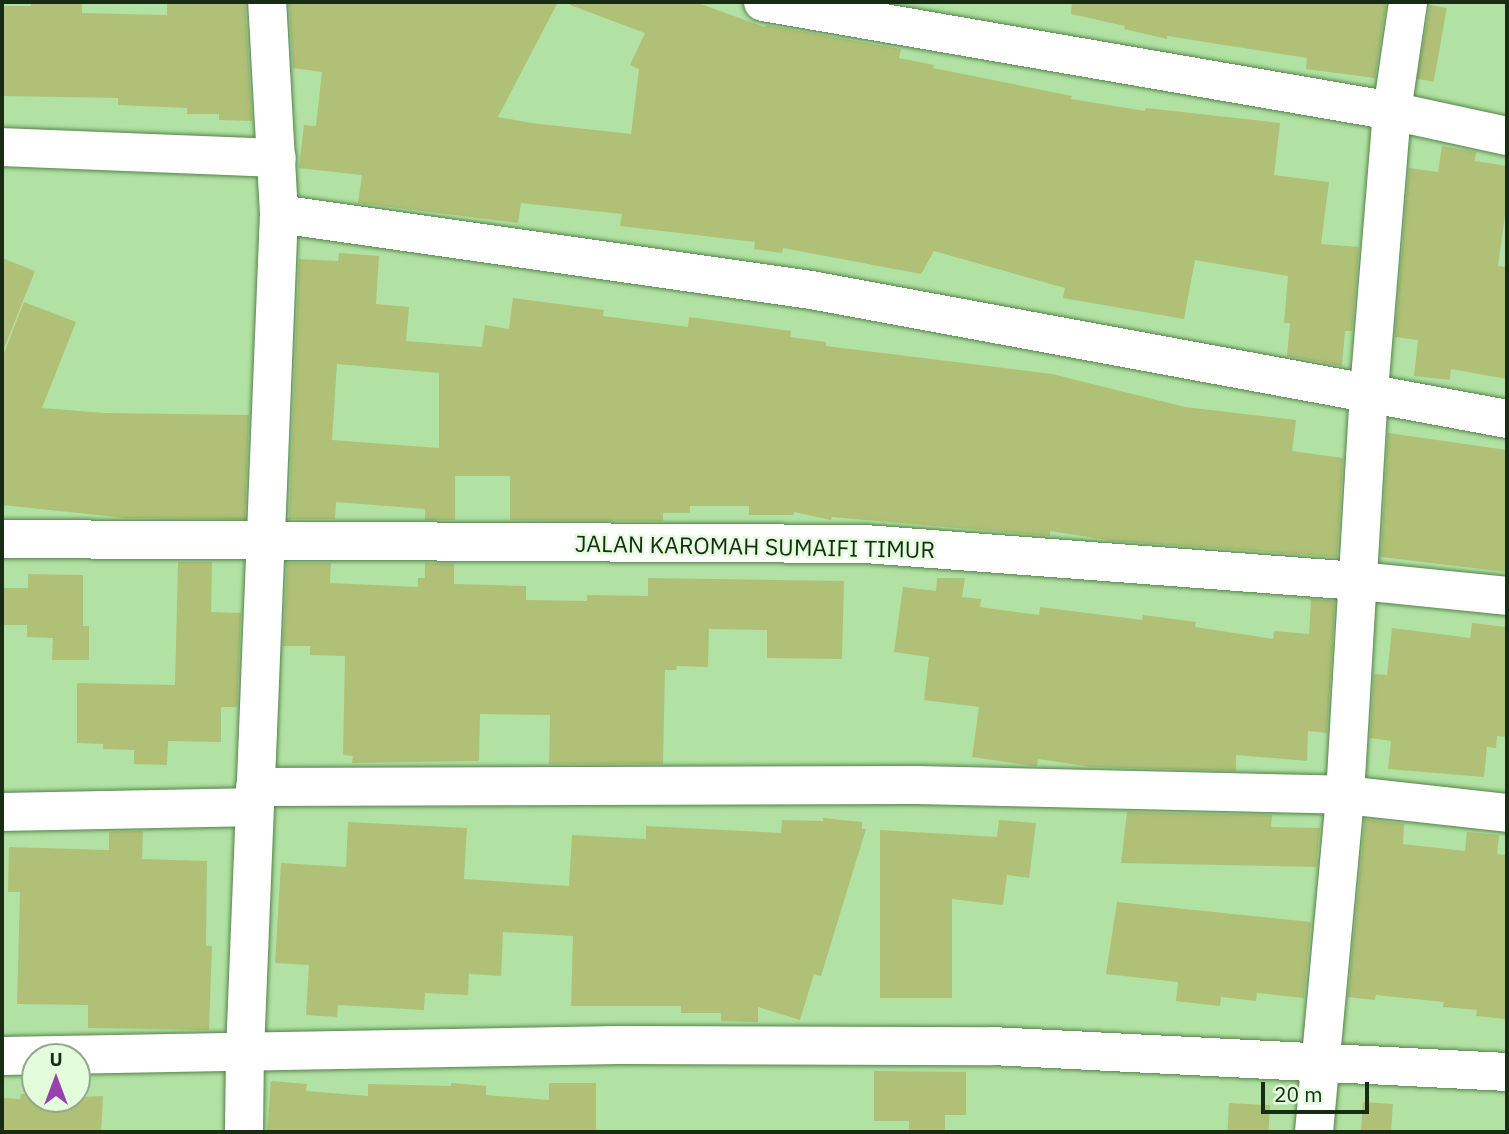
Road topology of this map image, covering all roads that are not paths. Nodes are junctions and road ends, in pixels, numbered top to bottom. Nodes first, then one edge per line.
1 (267, 2) edge
2 (763, 2) edge
3 (1408, 2) edge
4 (1392, 111) junction
5 (1507, 135) edge
6 (2, 147) edge
7 (277, 158) junction
8 (279, 214) junction
9 (1369, 391) junction
10 (1507, 419) edge
11 (2, 539) edge
12 (264, 541) junction
13 (1360, 581) junction
14 (1507, 596) edge
15 (1345, 795) junction
16 (255, 797) junction
17 (2, 812) edge
18 (1507, 813) edge
19 (245, 1052) junction
20 (2, 1056) edge
21 (1321, 1062) junction
22 (1507, 1072) edge
23 (244, 1132) edge
24 (1314, 1132) edge

1 - 7 street
2 - 4 street
3 - 4 street
4 - 5 street
4 - 9 street
6 - 7 street
7 - 8 street
8 - 9 street
8 - 12 street
9 - 10 street
9 - 13 street
11 - 12 street, JALAN KAROMAH SUMAIFI TIMUR
12 - 13 street, JALAN KAROMAH SUMAIFI TIMUR
12 - 16 street
13 - 14 street, JALAN KAROMAH SUMAIFI TIMUR
13 - 15 street
15 - 16 street
15 - 18 street
15 - 21 street
16 - 17 street
16 - 19 street
19 - 20 street
19 - 21 street
19 - 23 street
21 - 22 street
21 - 24 street

